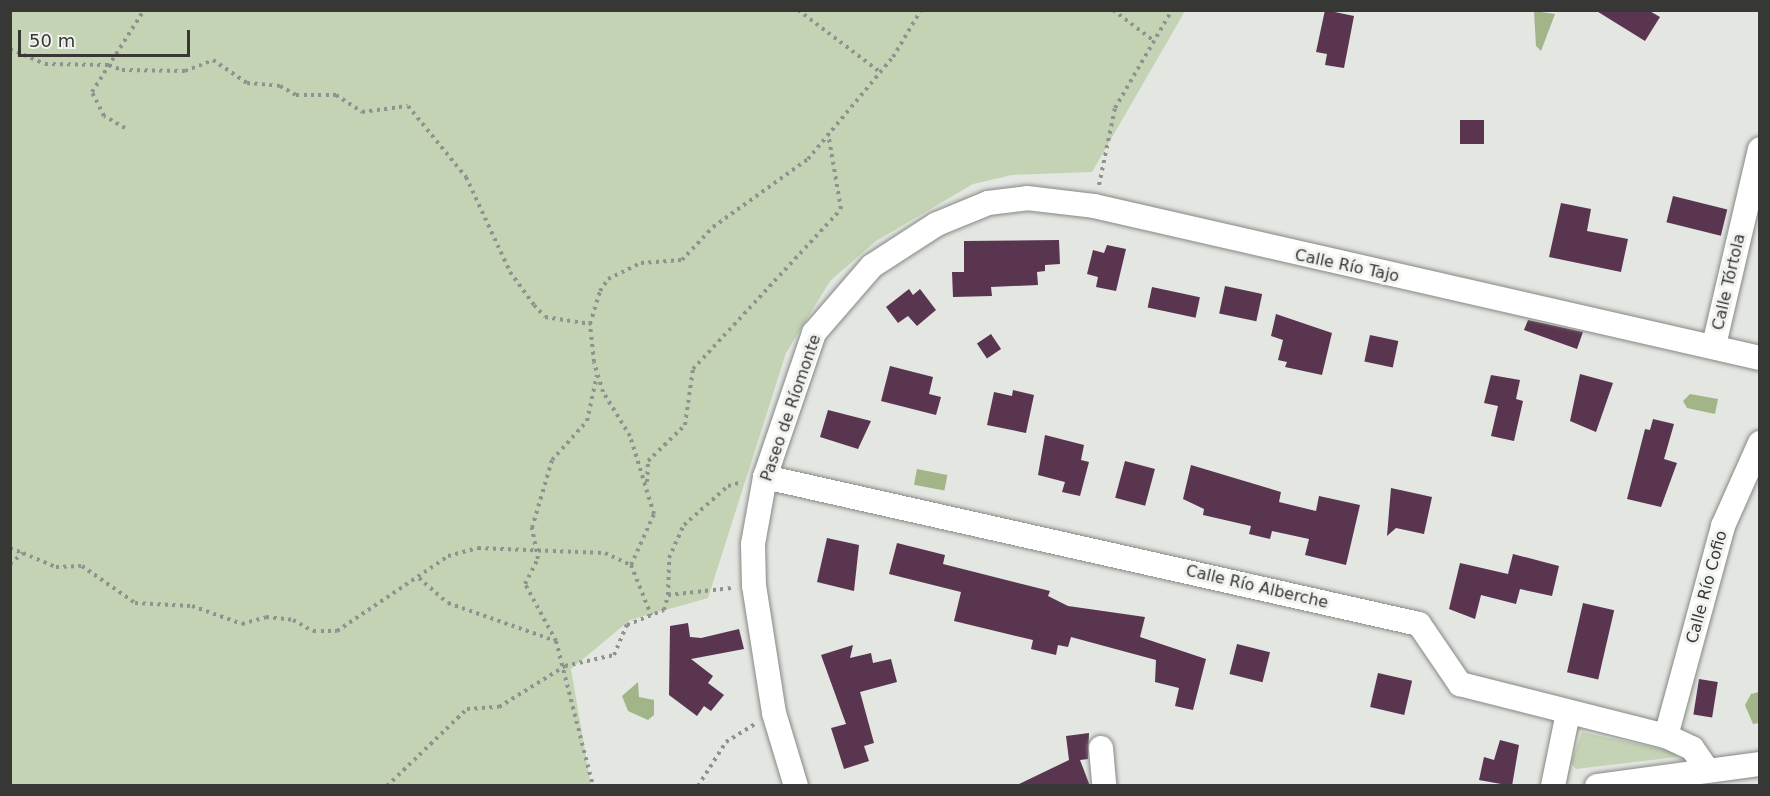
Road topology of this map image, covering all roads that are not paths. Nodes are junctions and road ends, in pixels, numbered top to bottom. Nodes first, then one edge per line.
1 (1760, 149) edge
2 (937, 224) joint
3 (1714, 345) junction
4 (1760, 358) edge
5 (1760, 443) edge
6 (765, 477) junction
7 (1568, 713) junction
8 (1666, 736) junction
9 (1101, 748) dead end
10 (1760, 764) edge
11 (1706, 768) junction
12 (796, 786) edge
13 (1104, 786) edge
14 (1553, 786) edge
15 (1597, 786) edge

1 - 3 street, Calle Tórtola
2 - 3 street, Calle Río Tajo
2 - 6 street, Paseo de Ríomonte
3 - 4 street, Calle Río Tajo
5 - 8 street, Calle Río Cofio
6 - 7 street, Calle Río Alberche
6 - 12 street, Paseo de Ríomonte
7 - 8 street, Calle Río Alberche
7 - 14 street
8 - 11 street, Calle Río Alberche
9 - 13 street
10 - 11 street
11 - 15 street

